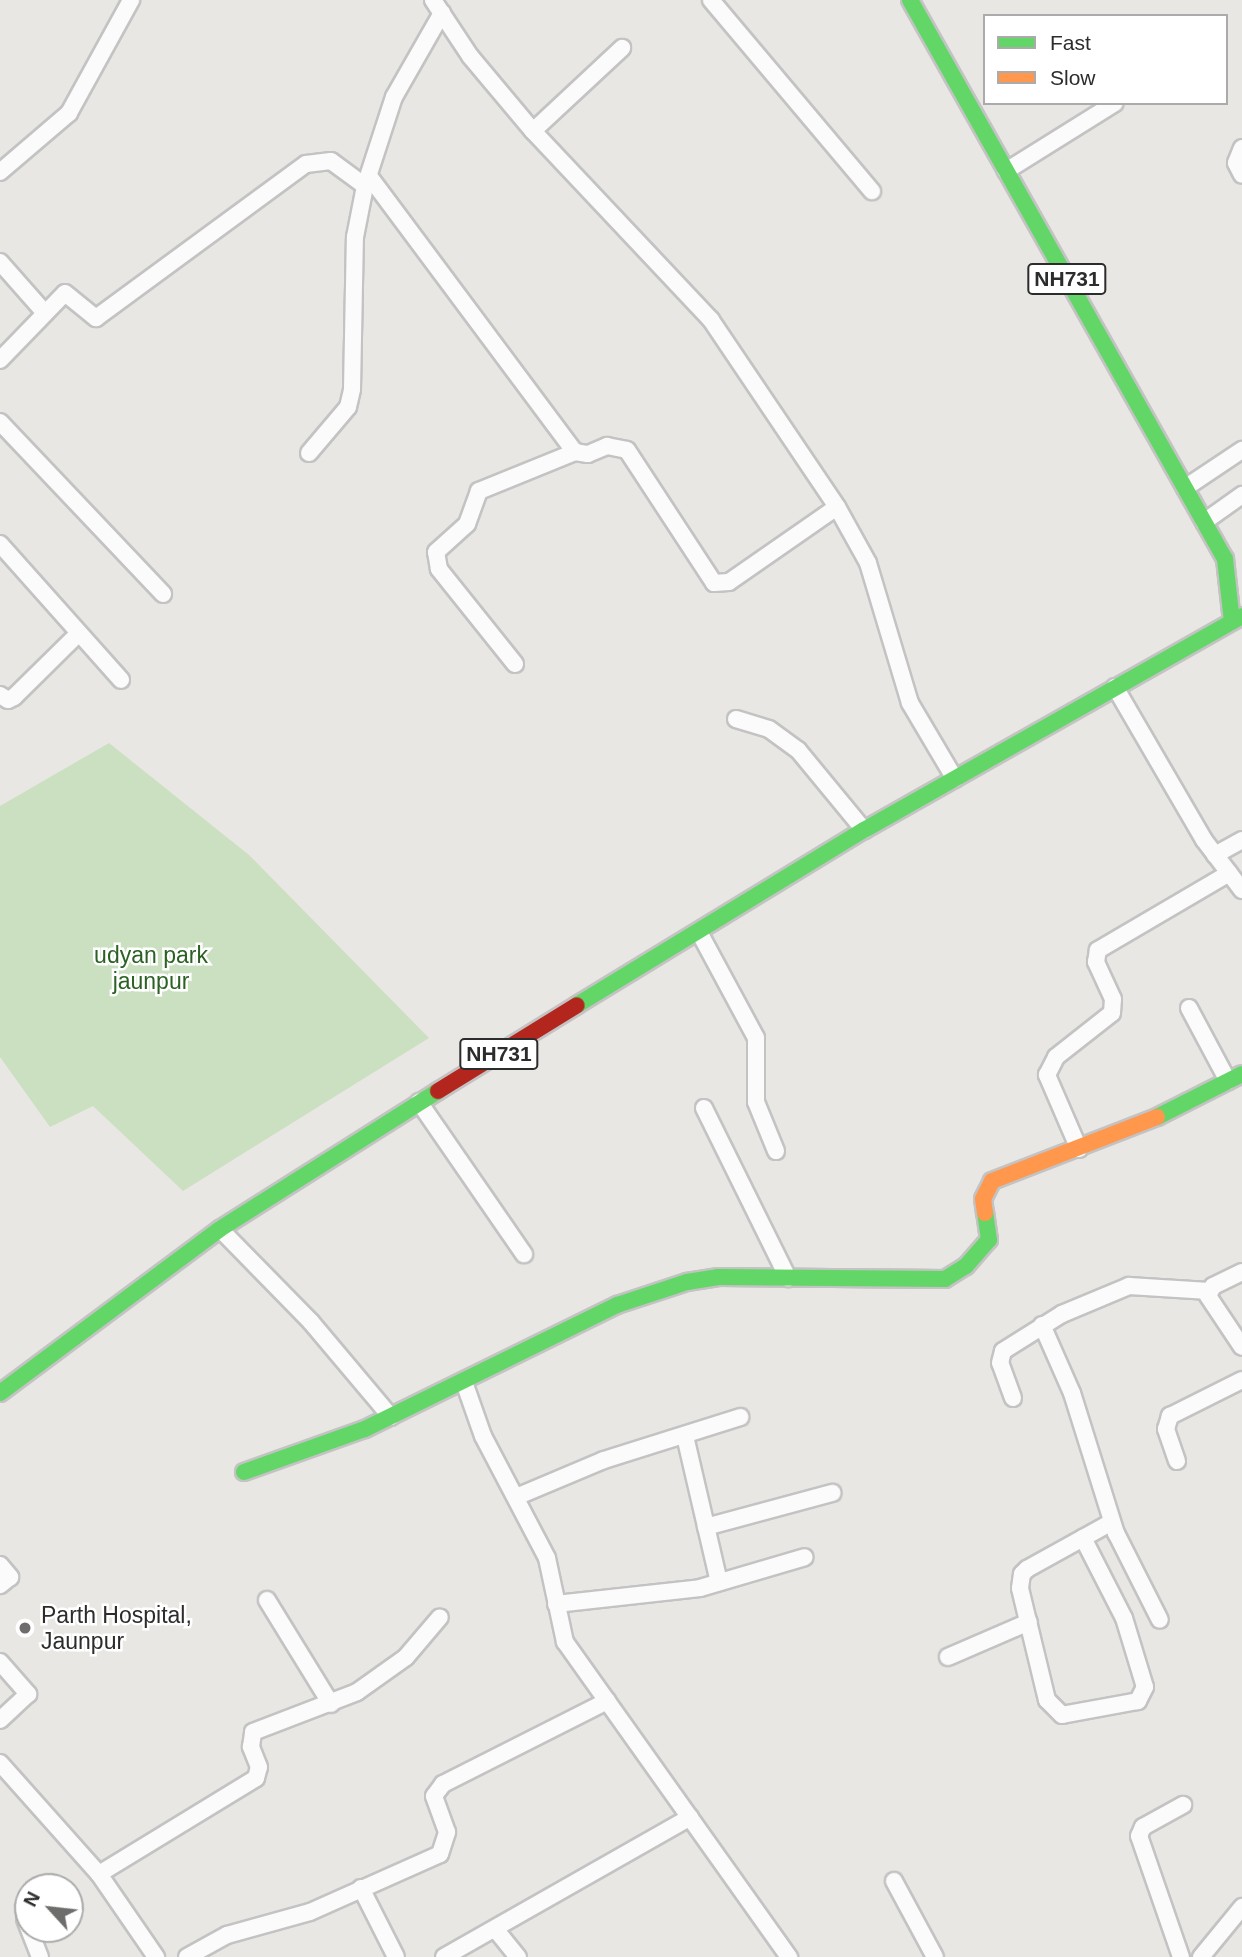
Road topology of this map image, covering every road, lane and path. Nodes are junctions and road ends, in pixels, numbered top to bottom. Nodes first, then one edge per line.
1 (131, 0) edge
2 (711, 0) edge
3 (910, 0) edge
4 (438, 7) edge
5 (622, 48) dead end
6 (1112, 105) edge
7 (533, 131) junction
8 (1242, 148) edge
9 (1006, 171) junction
10 (0, 172) edge
11 (1242, 175) edge
12 (367, 181) junction
13 (872, 191) dead end
14 (0, 262) edge
15 (45, 313) junction
16 (0, 360) edge
17 (0, 422) edge
18 (1242, 450) edge
19 (575, 452) junction
20 (309, 453) dead end
21 (1185, 488) junction
22 (1242, 495) edge
23 (836, 507) junction
24 (1204, 522) junction
25 (0, 544) edge
26 (1225, 559) junction
27 (1242, 570) edge
28 (163, 594) dead end
29 (1237, 619) edge
30 (79, 633) junction
31 (515, 664) dead end
32 (121, 680) dead end
33 (1115, 687) junction
34 (0, 695) edge
35 (736, 719) dead end
36 (955, 779) junction
37 (864, 830) junction
38 (1242, 840) edge
39 (1215, 855) junction
40 (1228, 873) junction
41 (1242, 890) edge
42 (699, 932) junction
43 (1189, 1008) dead end
44 (1235, 1078) edge
45 (419, 1102) junction
46 (704, 1108) dead end
47 (1079, 1149) junction
48 (776, 1151) dead end
49 (220, 1229) junction
50 (524, 1254) dead end
51 (1242, 1272) edge
52 (788, 1278) junction
53 (1209, 1291) junction
54 (1042, 1325) junction
55 (1242, 1347) edge
56 (1242, 1380) edge
57 (464, 1382) junction
58 (0, 1393) edge
59 (1013, 1398) dead end
60 (391, 1416) junction
61 (740, 1417) dead end
62 (685, 1436) junction
63 (1177, 1461) dead end
64 (244, 1472) dead end
65 (832, 1493) dead end
66 (516, 1497) junction
67 (1112, 1522) junction
68 (706, 1527) junction
69 (1083, 1538) junction
70 (805, 1557) dead end
71 (0, 1565) edge
72 (719, 1582) junction
73 (0, 1585) edge
74 (267, 1600) dead end
75 (555, 1604) junction
76 (440, 1617) dead end
77 (1160, 1620) dead end
78 (1028, 1622) junction
79 (948, 1657) dead end
80 (0, 1662) edge
81 (607, 1701) junction
82 (331, 1704) junction
83 (0, 1720) edge
84 (0, 1763) edge
85 (1183, 1805) dead end
86 (690, 1817) junction
87 (99, 1874) junction
88 (894, 1881) dead end
89 (361, 1888) junction
90 (1242, 1907) edge
91 (496, 1930) junction
92 (156, 1957) edge
93 (187, 1957) edge
94 (396, 1957) edge
95 (444, 1957) edge
96 (518, 1957) edge
97 (789, 1957) edge
98 (935, 1957) edge
99 (1181, 1957) edge
100 (1201, 1957) edge

1 - 10 street
2 - 13 street
3 - 9 main road, NH731
4 - 7 street
4 - 12 street
5 - 7 street
6 - 9 street
7 - 23 street
8 - 11 street
9 - 21 main road, NH731
12 - 15 street
12 - 19 street
12 - 20 street
14 - 15 street
15 - 16 street
17 - 28 street
18 - 21 street
19 - 23 street
19 - 31 street
21 - 24 main road, NH731
22 - 24 street
23 - 36 street
24 - 26 main road, NH731
25 - 30 street
26 - 27 main road, NH731
26 - 29 main road, NH731
29 - 33 main road, NH731
30 - 32 street
30 - 34 street
33 - 36 main road, NH731
33 - 39 street
35 - 37 street
36 - 37 main road, NH731
37 - 42 main road, NH731
38 - 39 street
39 - 40 street
40 - 41 street
40 - 47 street
42 - 45 main road, NH731
42 - 48 street
43 - 44 street
44 - 47 main road
45 - 49 main road, NH731
45 - 50 street
46 - 52 street
47 - 52 main road
49 - 58 main road, NH731
49 - 60 street
51 - 53 street
52 - 57 main road
53 - 54 street
53 - 55 street
54 - 59 street
54 - 67 street
56 - 63 street
57 - 60 main road
57 - 66 street
60 - 64 main road
61 - 62 street
62 - 66 street
62 - 68 street
65 - 68 street
66 - 75 street
67 - 69 street
67 - 77 street
68 - 72 street
69 - 78 street
69 - 78 street
70 - 72 street
71 - 73 street
72 - 75 street
74 - 82 street
75 - 81 street
76 - 82 street
78 - 79 street
80 - 83 street
81 - 86 street
81 - 89 street
82 - 87 street
84 - 87 street
85 - 99 street
86 - 91 street
86 - 97 street
87 - 92 street
88 - 98 street
89 - 93 street
89 - 94 street
90 - 100 street
91 - 95 street
91 - 96 street

